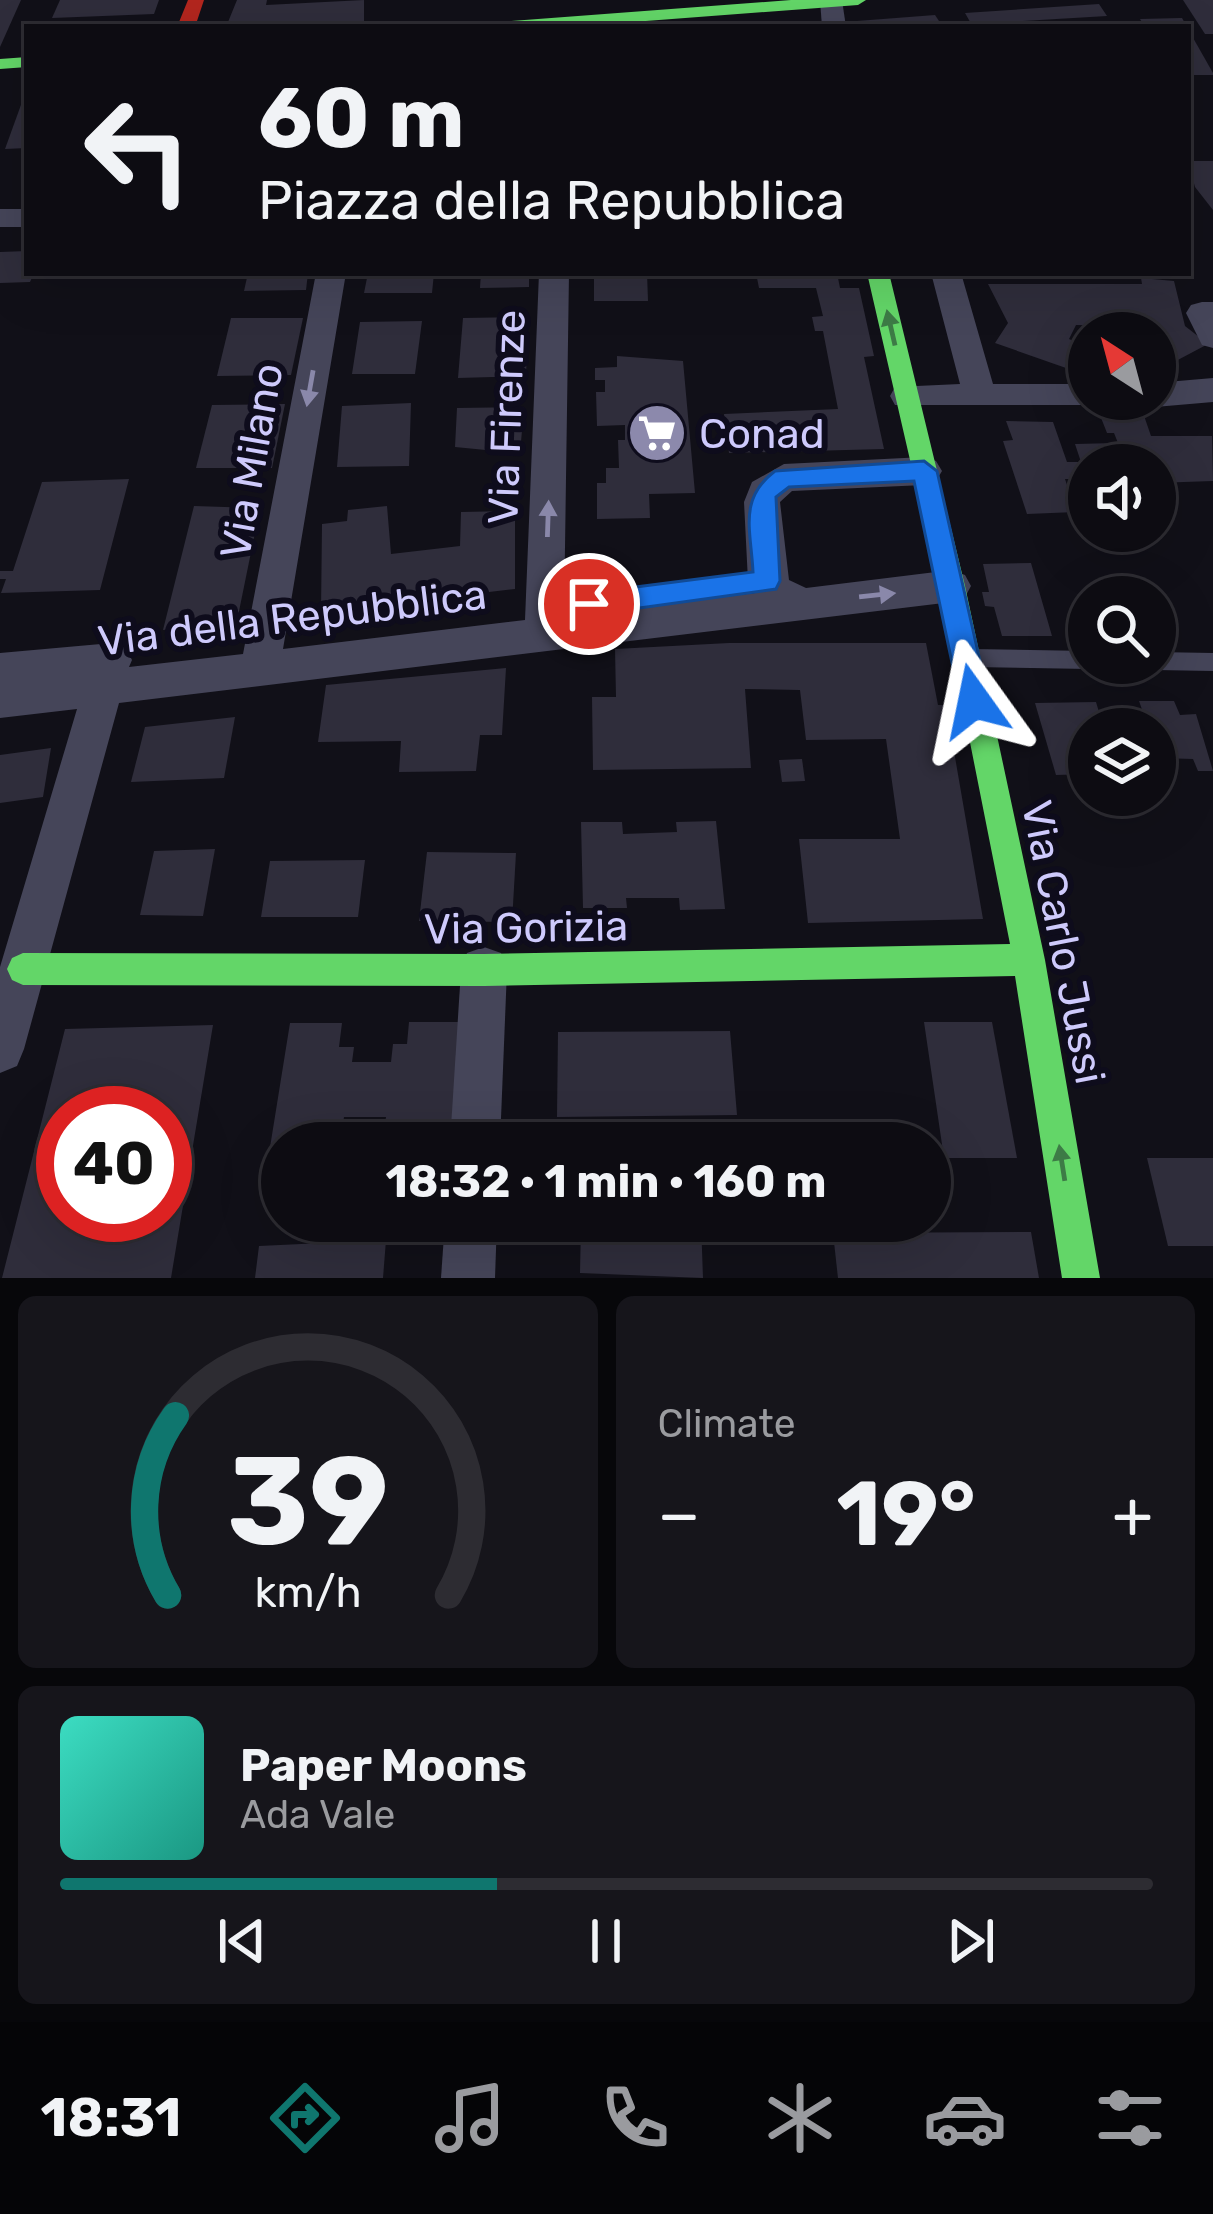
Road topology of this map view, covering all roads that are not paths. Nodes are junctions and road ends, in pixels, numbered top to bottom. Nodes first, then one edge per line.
1 (841, 10) edge
2 (559, 24) edge
3 (330, 276) edge
4 (554, 276) edge
5 (879, 276) edge
6 (947, 276) edge
7 (1213, 313) edge
8 (1213, 337) edge
9 (1213, 390) edge
10 (1176, 393) edge
11 (907, 396) junction
12 (980, 396) junction
13 (1068, 397) edge
14 (924, 471) junction
15 (766, 581) junction
16 (952, 586) junction
17 (801, 603) junction
18 (544, 623) junction
19 (262, 653) junction
20 (965, 658) junction
21 (1068, 660) edge
22 (1176, 661) edge
23 (1213, 662) edge
24 (0, 670) edge
25 (107, 673) junction
26 (0, 700) edge
27 (1029, 961) junction
28 (23, 969) junction
29 (484, 970) junction
30 (0, 1049) edge
31 (476, 1122) edge
32 (470, 1242) edge
33 (468, 1278) edge
34 (1082, 1278) edge

1 - 2 street
3 -> 19 street, Via Milano
18 -> 4 street, Via Firenze
11 -> 5 street, Via Carlo Jussi
6 - 12 street
7 - 8 street
9 - 10 street
11 - 12 street
11 - 14 street, Via Carlo Jussi
12 - 13 street
14 - 15 street
14 - 16 street, Via Carlo Jussi
15 - 17 street
15 - 18 street, Via della Repubblica
17 -> 16 street, Via della Repubblica
16 - 20 street, Via Carlo Jussi
17 - 18 street, Via della Repubblica
18 - 19 street, Via della Repubblica
19 - 25 street, Via della Repubblica
20 - 21 lane
20 - 27 street, Via Carlo Jussi
22 - 23 lane
24 - 25 street, Via della Repubblica
25 - 26 street, Via della Repubblica
25 - 28 street
27 - 29 street, Via Gorizia
34 -> 27 street, Via Carlo Jussi
28 - 29 street, Via Gorizia
28 - 30 street
29 - 31 street
32 - 33 street

